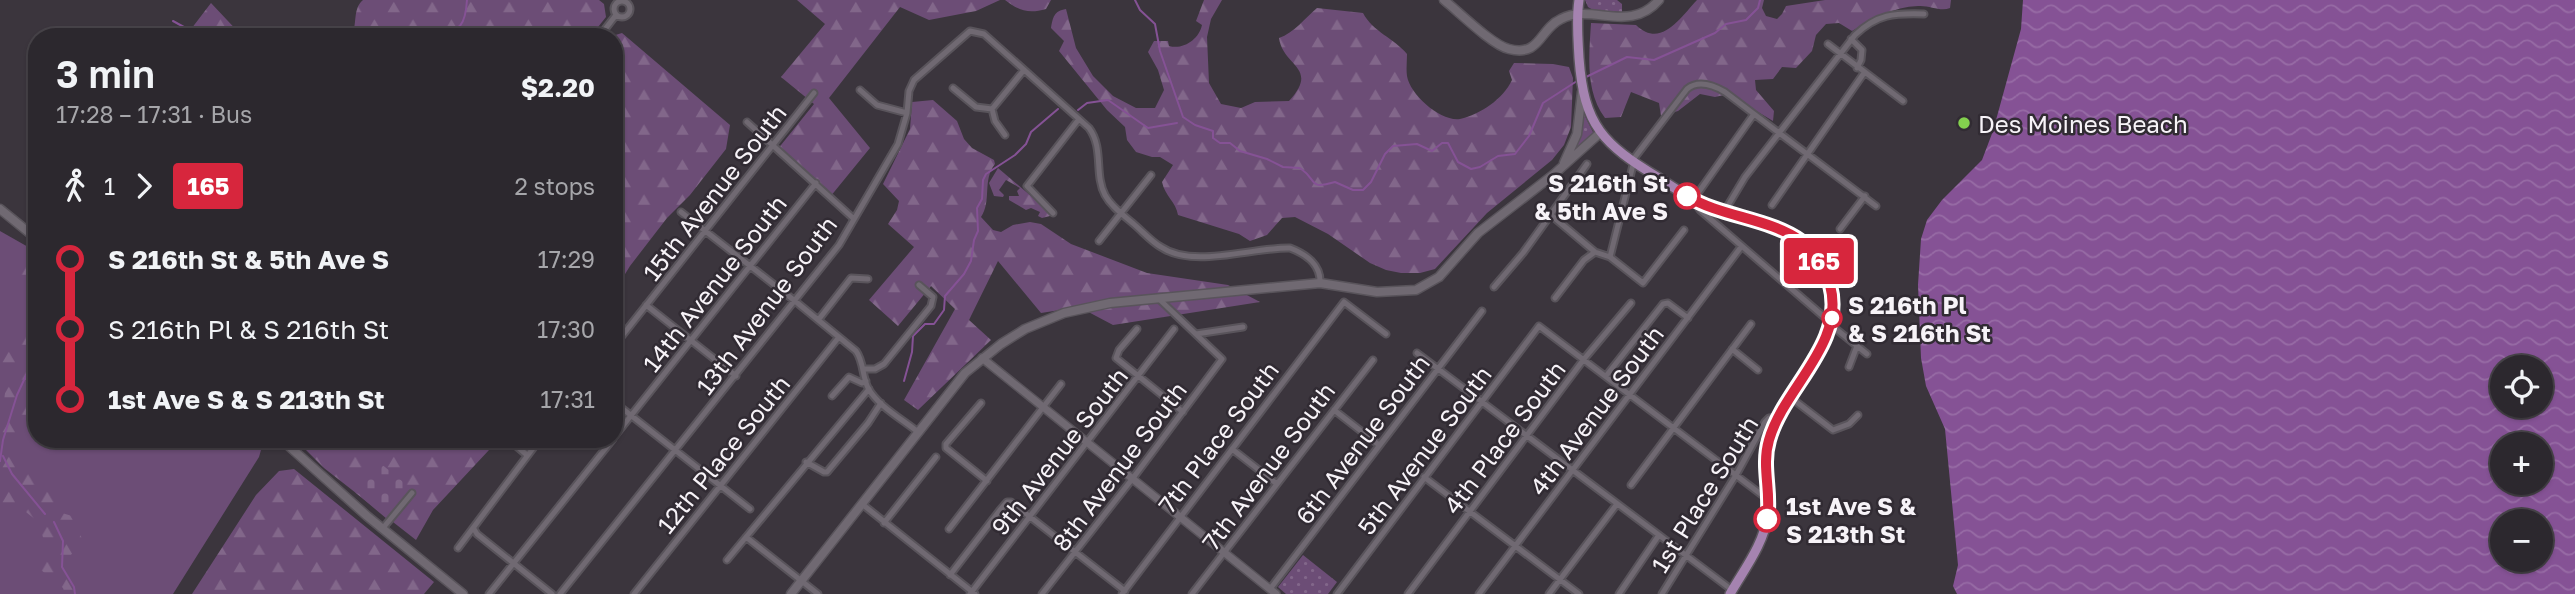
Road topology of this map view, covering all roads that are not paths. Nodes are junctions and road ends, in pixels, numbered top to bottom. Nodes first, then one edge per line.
1 (1444, 0) edge
2 (1579, 0) edge
3 (1659, 0) edge
4 (1924, 14) dead end
5 (616, 15) dead end
6 (1577, 15) junction
7 (606, 28) edge
8 (1851, 39) junction
9 (1828, 44) dead end
10 (1839, 53) junction
11 (1857, 68) junction
12 (1024, 70) junction
13 (1864, 73) junction
14 (953, 88) dead end
15 (860, 90) dead end
16 (1582, 92) junction
17 (814, 93) dead end
18 (1903, 101) dead end
19 (992, 109) junction
20 (907, 113) junction
21 (1754, 114) junction
22 (1079, 119) junction
23 (747, 122) dead end
24 (1779, 132) junction
25 (1600, 133) junction
26 (1004, 135) dead end
27 (773, 146) junction
28 (1808, 154) junction
29 (1634, 163) junction
30 (1587, 164) dead end
31 (1151, 175) dead end
32 (1553, 175) junction
33 (816, 184) junction
34 (1865, 197) junction
35 (1693, 200) junction
36 (1772, 205) dead end
37 (1876, 206) dead end
38 (0, 209) edge
39 (681, 212) dead end
40 (1724, 212) junction
41 (1053, 213) dead end
42 (1121, 213) junction
43 (1551, 215) junction
44 (854, 219) junction
45 (1840, 229) dead end
46 (1684, 230) dead end
47 (28, 232) edge
48 (705, 232) junction
49 (1099, 241) dead end
50 (1741, 247) junction
51 (1595, 252) junction
52 (1610, 257) junction
53 (750, 266) junction
54 (867, 279) dead end
55 (1320, 283) junction
56 (919, 285) dead end
57 (1494, 287) dead end
58 (1555, 298) dead end
59 (1159, 299) junction
60 (795, 301) junction
61 (1631, 303) dead end
62 (646, 305) junction
63 (1482, 311) dead end
64 (1823, 316) dead end
65 (1689, 318) junction
66 (819, 319) junction
67 (1751, 324) dead end
68 (1831, 325) junction
69 (1243, 327) dead end
70 (1174, 328) dead end
71 (1137, 329) dead end
72 (623, 334) edge
73 (1196, 334) junction
74 (1386, 334) dead end
75 (839, 337) junction
76 (691, 341) junction
77 (1857, 346) junction
78 (1732, 349) junction
79 (1417, 353) dead end
80 (1867, 354) dead end
81 (982, 358) junction
82 (1584, 359) junction
83 (1373, 360) dead end
84 (1849, 367) dead end
85 (863, 369) junction
86 (1437, 369) junction
87 (1758, 370) dead end
88 (736, 376) junction
89 (1139, 376) junction
90 (1606, 376) junction
91 (866, 381) junction
92 (1061, 384) dead end
93 (869, 389) junction
94 (1630, 394) junction
95 (832, 396) dead end
96 (1790, 397) junction
97 (1482, 402) junction
98 (881, 403) junction
99 (981, 403) dead end
100 (1043, 407) junction
101 (623, 408) edge
102 (1334, 410) junction
103 (1183, 412) junction
104 (632, 415) junction
105 (1858, 415) dead end
106 (1778, 417) junction
107 (623, 426) edge
108 (1674, 428) junction
109 (918, 432) junction
110 (1527, 435) junction
111 (1087, 442) junction
112 (1379, 445) junction
113 (287, 448) edge
114 (519, 448) edge
115 (533, 448) edge
116 (605, 448) edge
117 (1232, 449) junction
118 (677, 450) junction
119 (527, 455) junction
120 (936, 457) dead end
121 (806, 462) junction
122 (1572, 470) junction
123 (1736, 475) junction
124 (1424, 477) junction
125 (1133, 478) junction
126 (987, 481) junction
127 (1277, 484) junction
128 (1631, 485) dead end
129 (720, 486) junction
130 (412, 493) dead end
131 (1768, 495) junction
132 (862, 504) junction
133 (1617, 504) junction
134 (750, 509) dead end
135 (1470, 512) junction
136 (1031, 515) junction
137 (1182, 517) junction
138 (884, 523) junction
139 (383, 528) junction
140 (474, 529) junction
141 (949, 529) dead end
142 (1659, 535) junction
143 (746, 537) junction
144 (1515, 546) junction
145 (458, 548) dead end
146 (1075, 553) junction
147 (1226, 553) junction
148 (1687, 556) junction
149 (727, 560) dead end
150 (513, 563) junction
151 (950, 575) junction
152 (1560, 580) junction
153 (802, 581) junction
154 (1123, 592) edge
155 (1273, 592) edge
156 (1731, 592) edge
157 (972, 593) edge
158 (463, 594) edge
159 (489, 594) edge
160 (552, 594) edge
161 (560, 594) edge
162 (634, 594) edge
163 (791, 594) edge
164 (818, 594) edge
165 (1042, 594) edge
166 (1192, 594) edge
167 (1337, 594) edge
168 (1408, 594) edge
169 (1479, 594) edge
170 (1549, 594) edge
171 (1578, 594) edge
172 (1619, 594) edge
173 (1662, 594) edge

1 - 6 main road
2 - 6 main road
3 - 6 main road
4 - 8 street
5 - 7 street
6 - 16 main road
8 - 10 street
8 - 11 street
9 - 10 street
10 - 11 street
10 - 24 street
11 - 13 street
12 - 19 street
12 - 20 street, 13th Avenue South
12 - 22 street
13 - 18 street
13 - 28 street
14 - 19 street
15 - 20 street
16 - 25 main road
16 - 32 main road
17 - 27 street, 15th Avenue South
19 - 26 street
20 - 44 street, 13th Avenue South
21 - 24 street
21 - 29 street
21 - 35 street
22 - 41 street
22 - 42 street
23 - 27 street
24 - 28 street
24 - 40 street
25 - 29 main road
25 - 32 main road
27 - 33 street
27 - 48 street, 15th Avenue South
28 - 34 street
28 - 36 street
29 - 35 main road
29 - 52 street
30 - 43 street
31 - 42 street
32 - 55 main road
33 - 44 street
33 - 53 street, 14th Avenue South
34 - 37 street
34 - 45 street
35 - 40 main road
35 - 50 street
38 - 47 main road
39 - 48 street
40 - 68 main road
42 - 49 street
42 - 55 street
43 - 51 street
43 - 57 street
44 - 60 street, 13th Avenue South
46 - 52 street
48 - 53 street
48 - 62 street, 15th Avenue South
50 - 64 street
50 - 65 street, 4th Avenue South
51 - 52 street
51 - 58 street
53 - 60 street
53 - 76 street, 14th Avenue South
54 - 66 street
55 - 59 main road
56 - 85 street
59 - 73 street
59 - 81 main road
60 - 66 street
60 - 88 street, 13th Avenue South
61 - 82 street, 4th Place South
62 - 72 street, 15th Avenue South
62 - 76 street
63 - 86 street, 6th Avenue South
65 - 90 street
65 - 94 street, 4th Avenue South
66 - 75 street
67 - 78 street
68 - 77 street
68 - 96 main road
69 - 73 street
70 - 89 street, 9th Avenue South
71 - 89 street
73 - 103 street, 8th Avenue South
74 - 117 street, 7th Place South
75 - 85 street
75 - 129 street, 12th Place South
76 - 88 street
76 - 104 street, 14th Avenue South
77 - 80 street
77 - 84 street
78 - 87 street
78 - 108 street
79 - 86 street
81 - 100 street
81 - 109 main road
82 - 90 street
82 - 97 street, 5th Avenue South
82 - 110 street, 4th Place South
83 - 102 street, 7th Avenue South
85 - 91 street
86 - 97 street
86 - 112 street, 6th Avenue South
88 - 118 street, 13th Avenue South
89 - 103 street
89 - 111 street, 9th Avenue South
90 - 94 street
91 - 93 street
91 - 95 street
92 - 100 street
93 - 98 street
93 - 121 street
94 - 108 street
94 - 122 street, 4th Avenue South
96 - 105 street
96 - 106 main road
97 - 110 street
97 - 124 street, 5th Avenue South
98 - 109 street
98 - 121 street
99 - 126 street
100 - 111 street
100 - 126 street
101 - 104 street
102 - 112 street
102 - 127 street, 7th Avenue South
103 - 125 street, 8th Avenue South
104 - 107 street, 14th Avenue South
104 - 118 street
106 - 123 street, 1st Place South
106 - 131 main road
108 - 123 street
108 - 128 street
109 - 132 main road
110 - 122 street
110 - 135 street, 4th Place South
111 - 125 street
111 - 136 street, 9th Avenue South
112 - 155 street, 6th Avenue South
113 - 139 main road
114 - 119 street
115 - 119 street
116 - 150 street, 14th Avenue South
117 - 127 street
117 - 137 street, 7th Place South
118 - 129 street
118 - 161 street, 13th Avenue South
119 - 140 street
120 - 138 street
121 - 143 street
122 - 133 street
122 - 144 street, 4th Avenue South
123 - 131 street
123 - 148 street, 1st Place South
124 - 135 street
124 - 167 street, 5th Avenue South
125 - 137 street
125 - 146 street, 8th Avenue South
126 - 141 street
127 - 147 street, 7th Avenue South
129 - 134 street
129 - 162 street, 12th Place South
130 - 139 street
131 - 156 main road
132 - 138 street
132 - 153 main road
133 - 142 street
133 - 152 street
135 - 144 street
135 - 168 street, 4th Place South
136 - 146 street
136 - 151 street
136 - 157 street, 9th Avenue South
137 - 147 street
137 - 154 street, 7th Place South
138 - 151 street
139 - 158 main road
140 - 145 street
140 - 150 street
142 - 148 street
142 - 172 street
143 - 149 street
143 - 153 street
144 - 152 street
144 - 169 street, 4th Avenue South
146 - 154 street
146 - 165 street, 8th Avenue South
147 - 155 street
147 - 166 street, 7th Avenue South
148 - 156 street
148 - 173 street, 1st Place South
150 - 159 street, 14th Avenue South
150 - 160 street
151 - 157 street
152 - 170 street
152 - 171 street
153 - 163 main road
153 - 164 street

